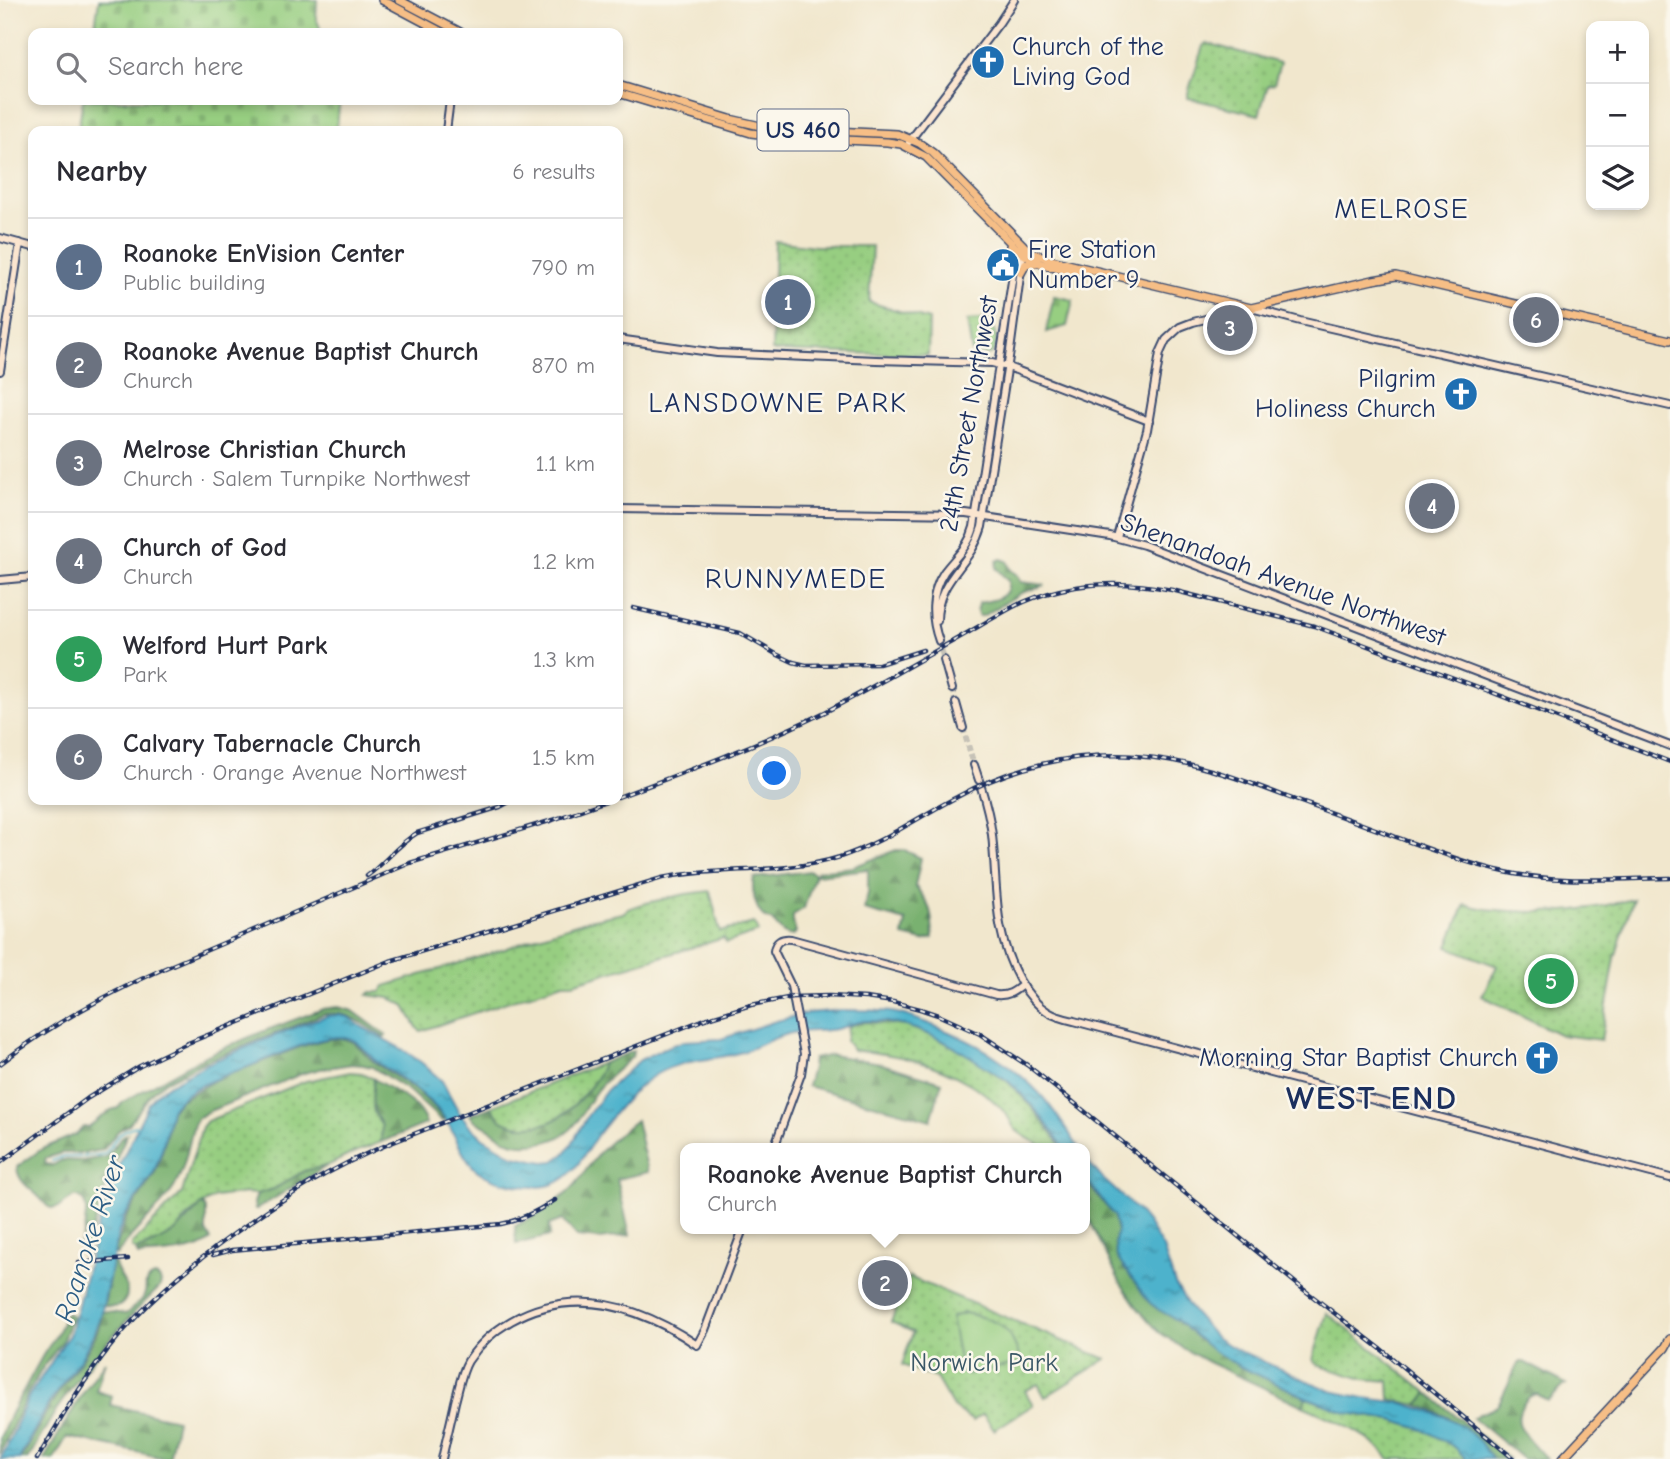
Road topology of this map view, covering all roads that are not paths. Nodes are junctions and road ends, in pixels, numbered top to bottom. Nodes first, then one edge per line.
1 (382, 0) edge
2 (398, 0) edge
3 (1014, 0) edge
4 (435, 28) edge
5 (452, 28) edge
6 (623, 86) edge
7 (623, 95) edge
8 (449, 105) edge
9 (447, 126) edge
10 (909, 143) junction
11 (987, 219) junction
12 (0, 238) edge
13 (1017, 239) junction
14 (20, 243) junction
15 (28, 245) edge
16 (1023, 254) junction
17 (1060, 262) junction
18 (1039, 264) junction
19 (1017, 271) junction
20 (1097, 272) junction
21 (1251, 308) junction
22 (623, 340) edge
23 (1670, 340) edge
24 (1004, 366) junction
25 (0, 371) edge
26 (1670, 406) edge
27 (1149, 421) junction
28 (623, 509) edge
29 (980, 515) junction
30 (1117, 537) junction
31 (28, 578) edge
32 (0, 580) edge
33 (944, 660) tunnel mouth
34 (952, 689) tunnel mouth
35 (956, 703) tunnel mouth
36 (962, 728) tunnel mouth
37 (1670, 746) edge
38 (974, 765) tunnel mouth
39 (1022, 985) junction
40 (776, 1143) edge
41 (1670, 1180) edge
42 (741, 1234) edge
43 (1670, 1339) edge
44 (442, 1459) edge
45 (1562, 1459) edge

1 - 4 main road
2 - 5 main road
3 - 10 street
6 - 10 main road, US 460
7 - 10 main road, US 460
8 - 9 street
10 - 11 main road, US 460
10 - 13 main road, US 460
11 - 16 main road, US 460
11 - 19 main road
12 - 14 street
13 - 16 main road
13 - 17 main road, US 460
14 - 15 street
14 - 25 street
16 - 17 main road
16 - 18 main road, US 460
16 - 19 street, 24th Street Northwest
17 - 20 main road, US 460
18 - 19 main road
18 - 20 main road, US 460
19 - 24 street, 24th Street Northwest
20 - 21 main road, US 460
21 - 23 main road, US 460
21 - 26 street
21 - 27 street
22 - 24 street
24 - 27 street
24 - 29 street, 24th Street Northwest
27 - 30 street
28 - 29 street, Shenandoah Avenue Northwest
29 - 29 street, 24th Street Northwest
29 - 30 street, Shenandoah Avenue Northwest
30 - 37 street, Shenandoah Avenue Northwest
31 - 32 street
33 - 34 street
35 - 36 street
38 - 39 street
39 - 40 street
39 - 41 street
42 - 44 street
43 - 45 main road

